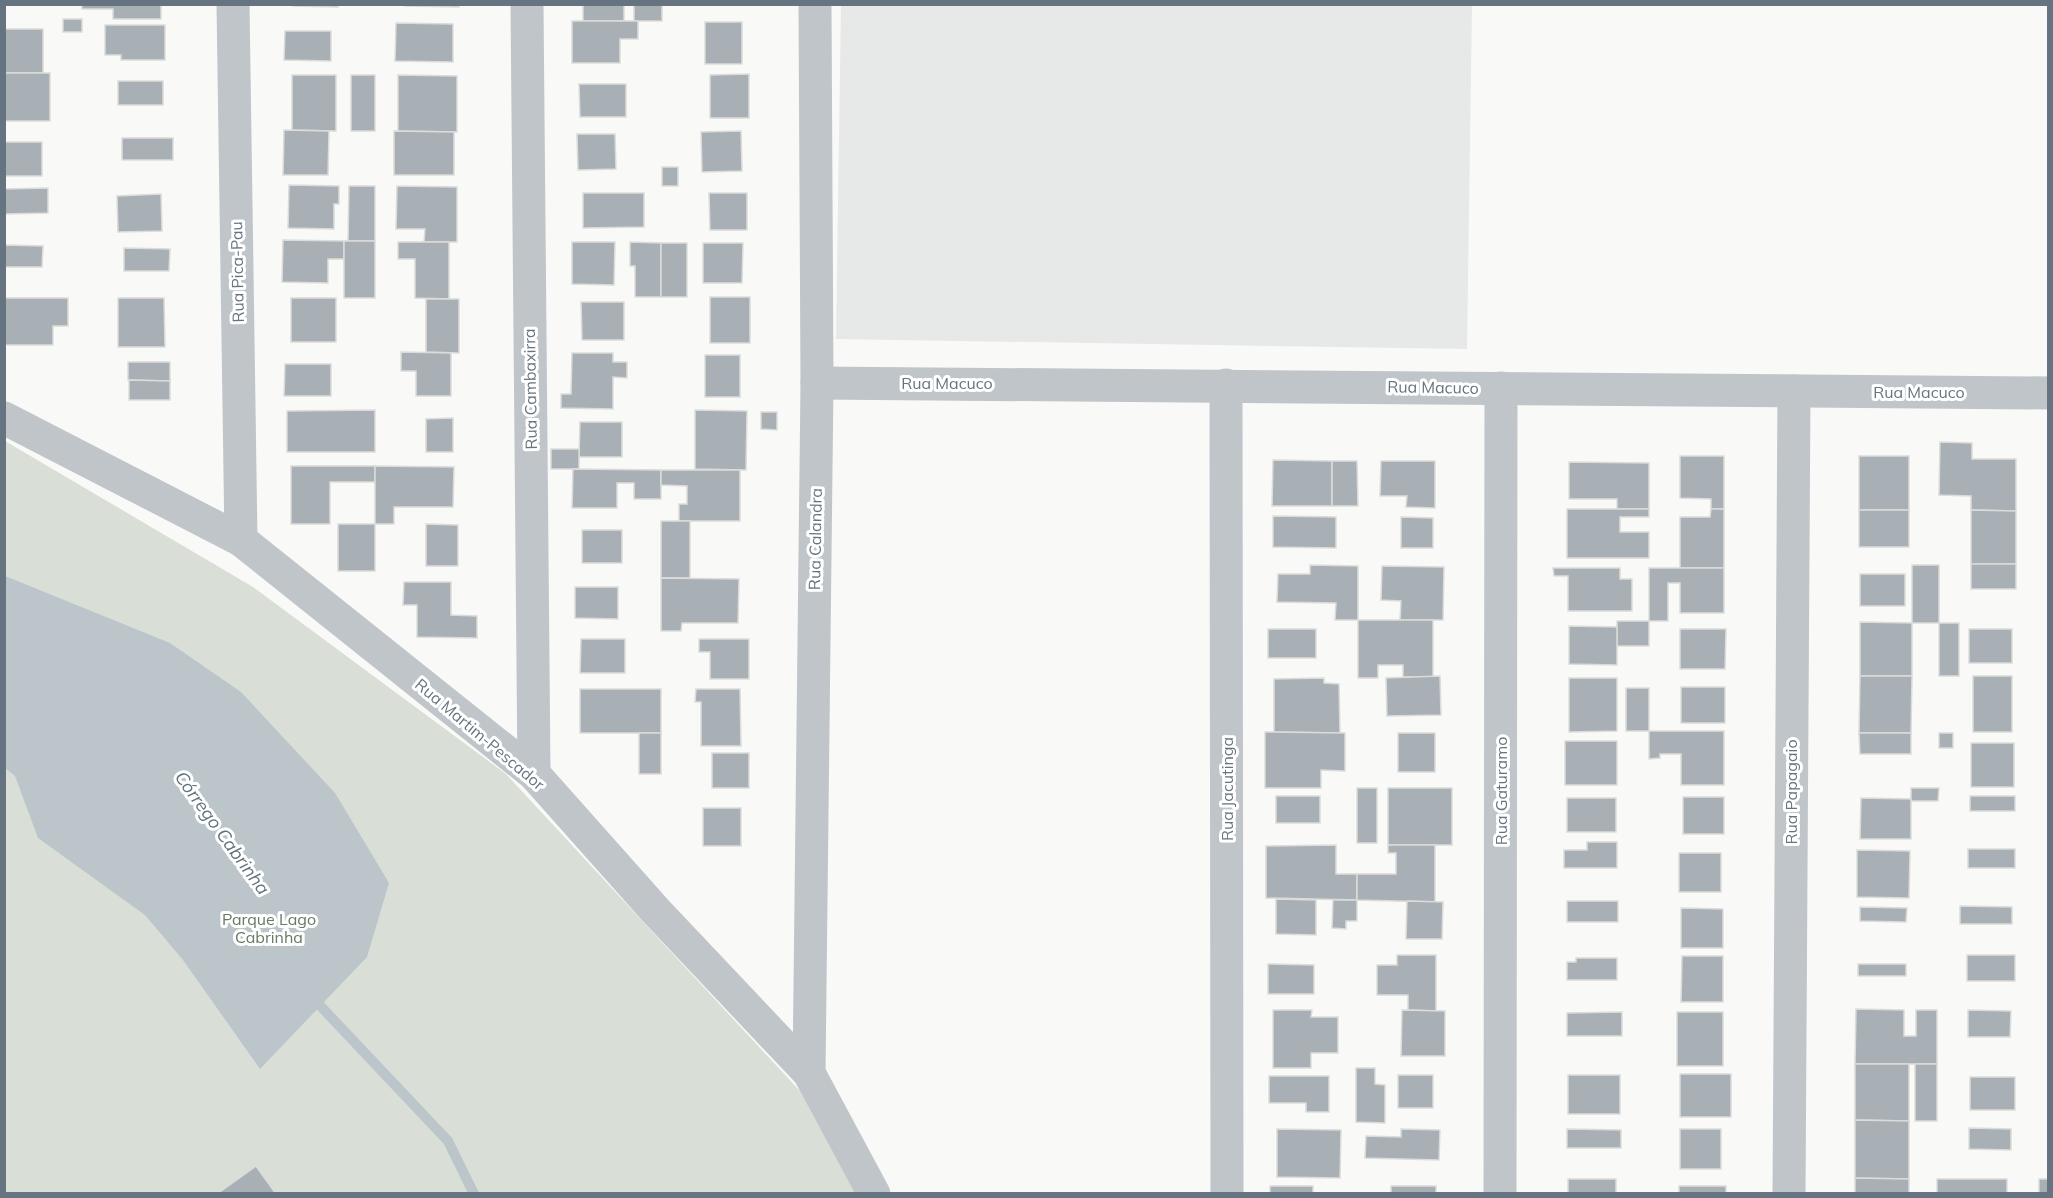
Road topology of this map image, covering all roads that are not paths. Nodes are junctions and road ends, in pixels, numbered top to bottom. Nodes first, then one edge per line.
1 (233, 4) edge
2 (527, 4) edge
3 (815, 4) edge
4 (817, 382) junction
5 (1226, 385) junction
6 (1501, 388) junction
7 (1794, 391) junction
8 (2049, 393) edge
9 (4, 418) edge
10 (241, 540) junction
11 (534, 774) junction
12 (809, 1073) junction
13 (874, 1194) edge
14 (1227, 1194) edge
15 (1500, 1194) edge
16 (1789, 1194) edge

1 - 10 street, Rua Pica-Pau
2 - 11 street, Rua Cambaxirra
3 - 4 street, Rua Calandra
4 - 5 street, Rua Macuco
4 - 12 street, Rua Calandra
5 - 6 street, Rua Macuco
5 - 14 street, Rua Jacutinga
6 - 7 street, Rua Macuco
6 - 15 street, Rua Gaturamo
7 - 8 street, Rua Macuco
7 - 16 street, Rua Papagaio
9 - 10 street, Rua Martim-Pescador
10 - 11 street, Rua Martim-Pescador
11 - 12 street, Rua Martim-Pescador
12 - 13 street, Rua Martim-Pescador

